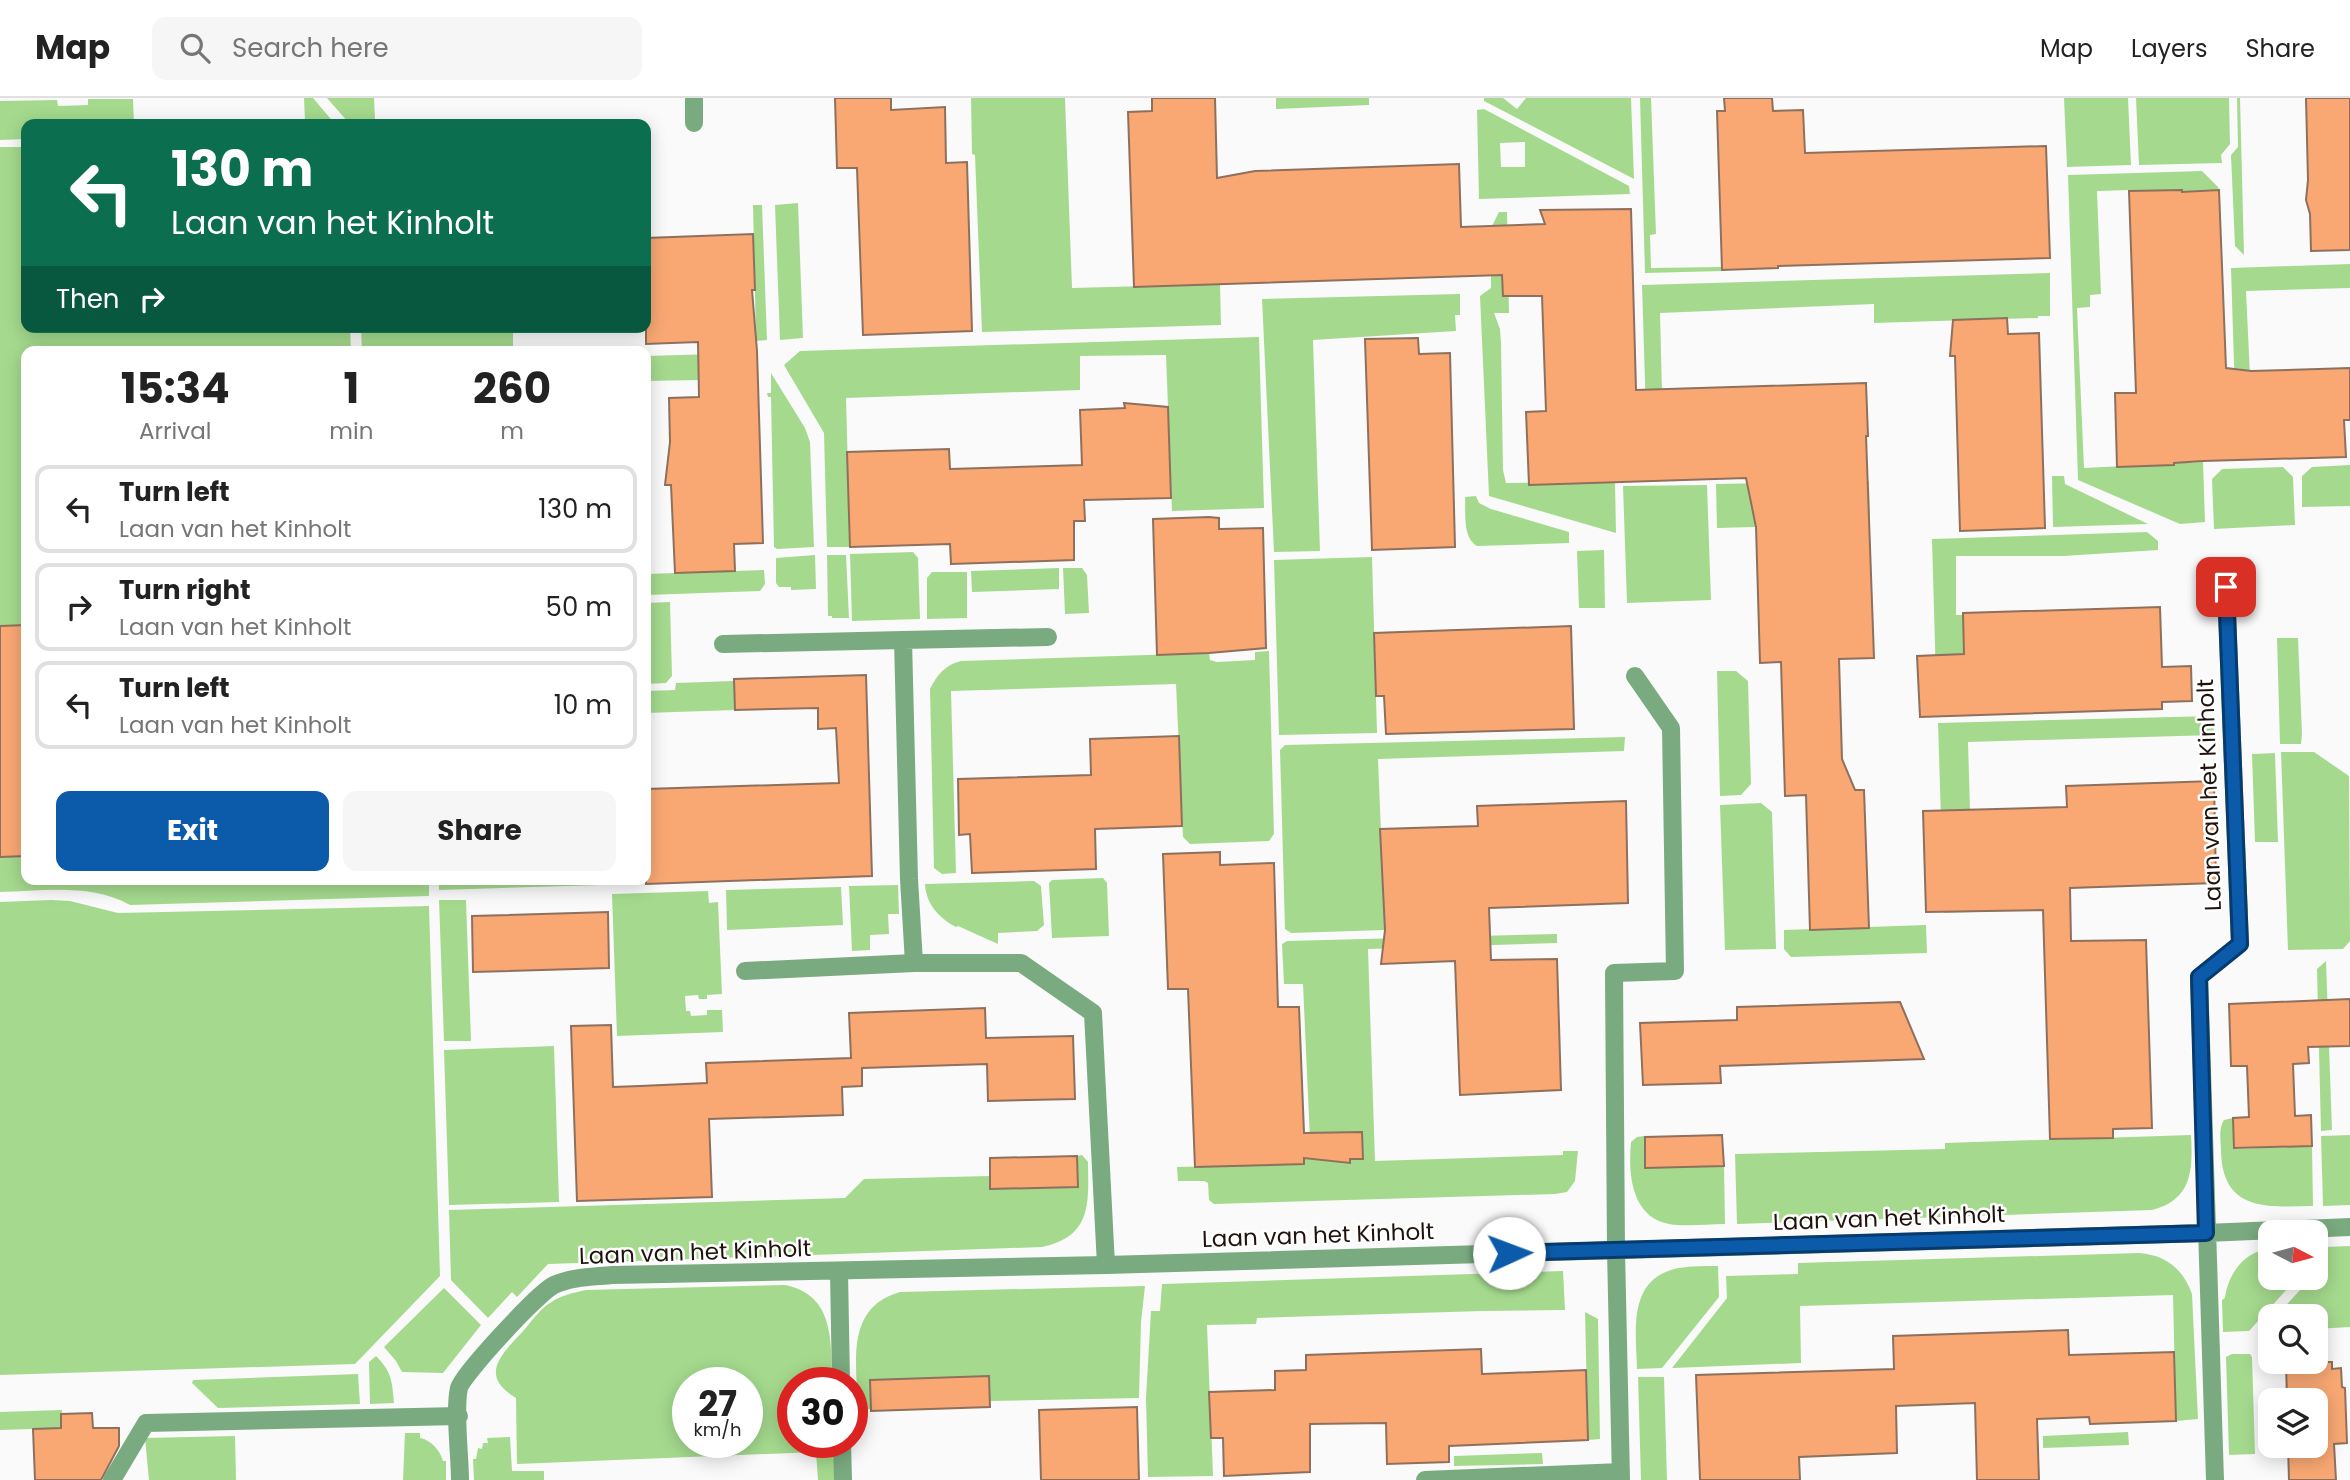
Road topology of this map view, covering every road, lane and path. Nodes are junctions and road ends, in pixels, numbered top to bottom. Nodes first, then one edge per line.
1 (694, 98) edge
2 (695, 123) dead end
3 (2226, 587) dead end
4 (1048, 637) dead end
5 (903, 640) junction
6 (723, 644) dead end
7 (1635, 676) dead end
8 (914, 963) junction
9 (745, 971) dead end
10 (2350, 1227) edge
11 (2206, 1233) junction
12 (1616, 1250) junction
13 (1106, 1265) junction
14 (839, 1272) junction
15 (841, 1367) edge
16 (458, 1416) junction
17 (842, 1458) edge
18 (1621, 1476) edge
19 (112, 1480) edge
20 (460, 1480) edge
21 (843, 1480) edge
22 (1425, 1480) edge
23 (2215, 1480) edge

1 - 2 street
3 - 11 street, Laan van het Kinholt
4 - 5 street
5 - 6 street
5 - 8 street
7 - 12 street
8 - 9 street
8 - 13 street
10 - 11 street, Laan van het Kinholt
11 - 12 street, Laan van het Kinholt
11 - 23 street, Laan van het Kinholt
12 - 13 street, Laan van het Kinholt
12 - 18 street
13 - 14 street, Laan van het Kinholt
14 - 15 street, Laan van het Kinholt
14 - 16 street, Laan van het Kinholt
16 - 19 street
16 - 20 street, Laan van het Kinholt
17 - 21 street
18 - 22 street

